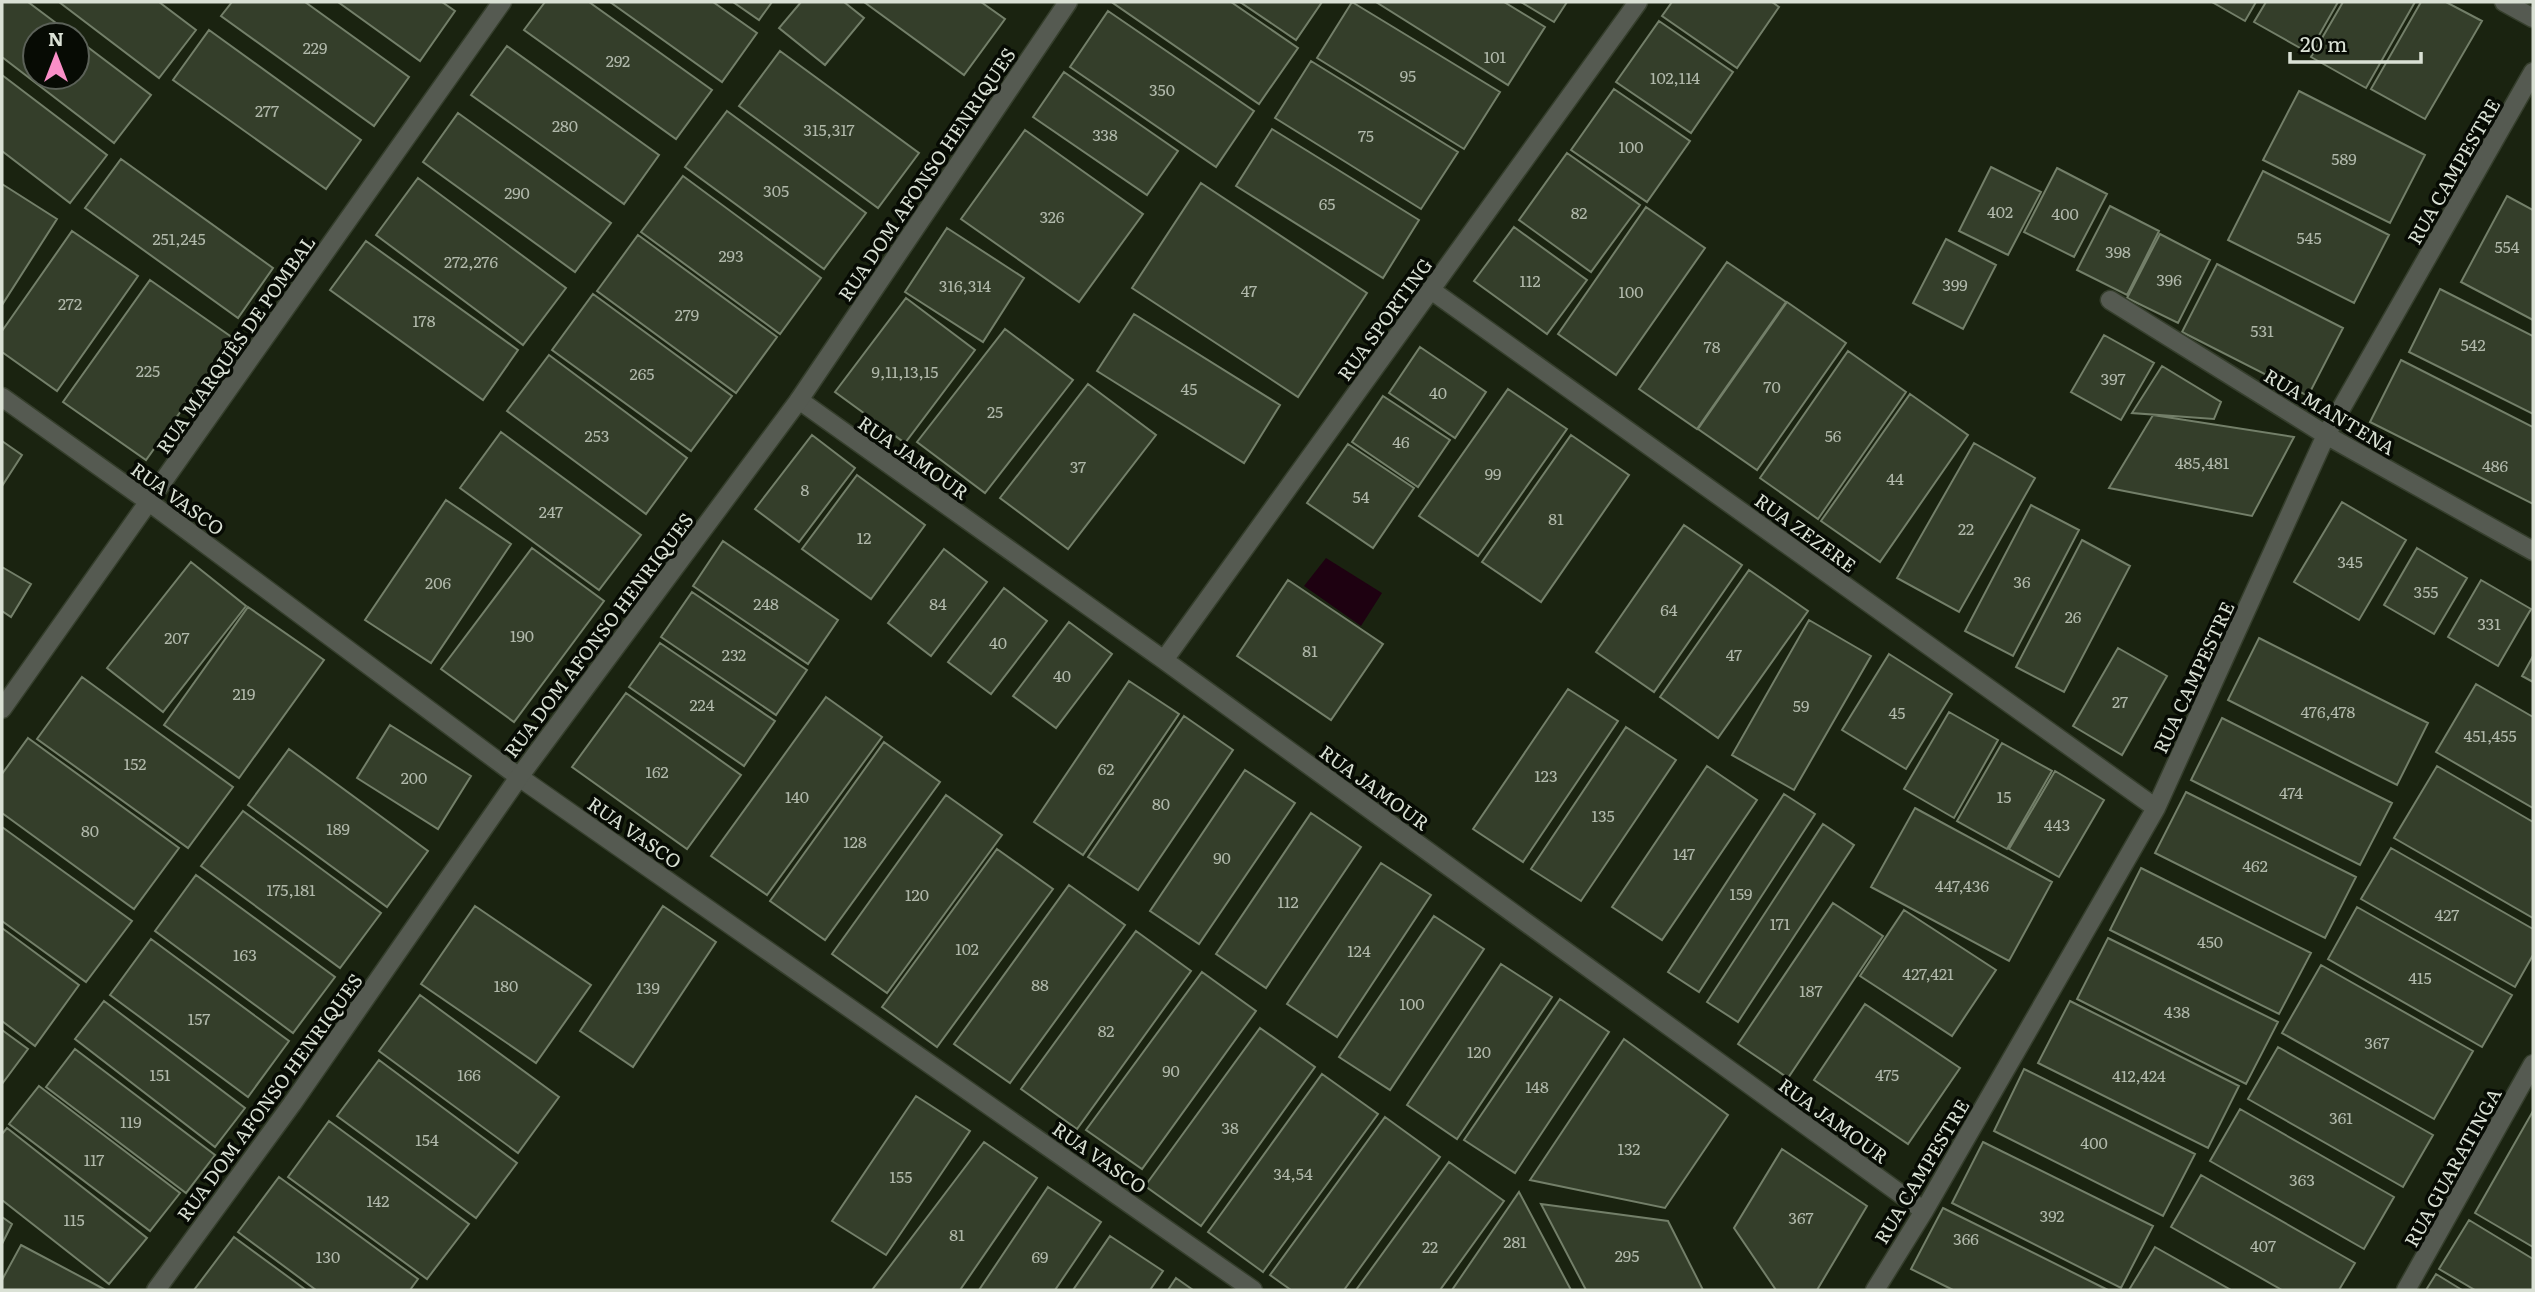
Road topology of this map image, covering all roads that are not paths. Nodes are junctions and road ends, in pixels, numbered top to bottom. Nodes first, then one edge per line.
1 (502, 2) edge
2 (1068, 2) edge
3 (1638, 2) edge
4 (2504, 2) edge
5 (2533, 18) edge
6 (2533, 72) edge
7 (1432, 290) junction
8 (2110, 300) dead end
9 (2, 397) edge
10 (799, 400) junction
11 (2326, 435) junction
12 (149, 502) junction
13 (2533, 551) edge
14 (1164, 660) junction
15 (2, 709) edge
16 (519, 777) junction
17 (2156, 808) junction
18 (2531, 1075) edge
19 (1924, 1211) junction
20 (156, 1290) edge
21 (1253, 1290) edge
22 (1875, 1290) edge
23 (2406, 1290) edge

1 - 12 street, RUA MARQUÊS DE POMBAL
2 - 10 street, RUA DOM AFONSO HENRIQUES
3 - 7 street, RUA SPORTING
4 - 5 street
6 - 11 street, RUA CAMPESTRE
7 - 14 street, RUA SPORTING
7 - 17 street, RUA ZEZERE
8 - 11 street, RUA MANTENA
9 - 12 street, RUA VASCO
10 - 14 street, RUA JAMOUR
10 - 16 street, RUA DOM AFONSO HENRIQUES
11 - 13 street, RUA MANTENA
11 - 17 street, RUA CAMPESTRE
12 - 15 street, RUA MARQUÊS DE POMBAL
12 - 16 street, RUA VASCO
14 - 19 street, RUA JAMOUR
16 - 20 street, RUA DOM AFONSO HENRIQUES
16 - 21 street, RUA VASCO
17 - 19 street, RUA CAMPESTRE
18 - 23 street, RUA GUARATINGA
19 - 22 street, RUA CAMPESTRE

